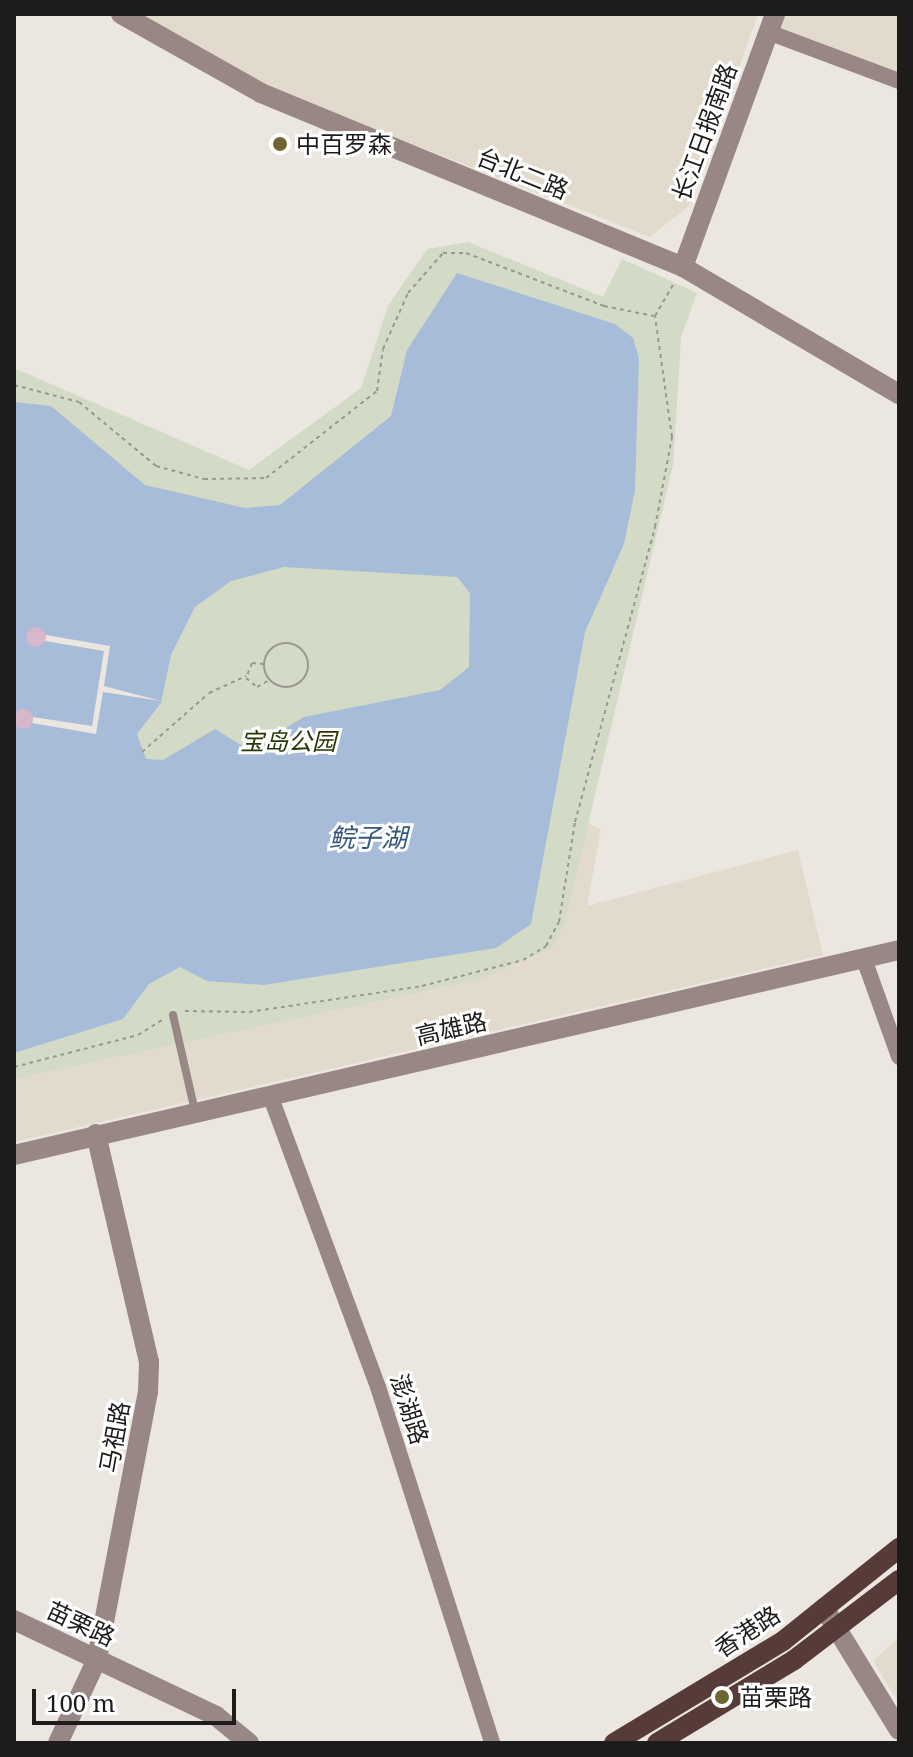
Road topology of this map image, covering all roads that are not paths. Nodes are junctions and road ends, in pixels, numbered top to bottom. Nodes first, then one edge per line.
1 (121, 14) edge
2 (771, 23) edge
3 (899, 81) edge
4 (683, 267) junction
5 (899, 394) edge
6 (899, 950) edge
7 (864, 959) junction
8 (173, 1015) road end
9 (899, 1057) edge
10 (270, 1095) junction
11 (195, 1112) junction
12 (96, 1134) junction
13 (14, 1155) edge
14 (899, 1548) edge
15 (899, 1580) edge
16 (824, 1608) junction
17 (14, 1620) edge
18 (837, 1627) junction
19 (97, 1659) junction
20 (899, 1730) edge
21 (58, 1743) edge
22 (249, 1743) edge
23 (492, 1743) edge
24 (614, 1743) edge
25 (657, 1743) edge

1 - 4 street, 台北二路
2 - 3 street
2 - 4 street, 长江日报南路
4 - 5 street, 台北二路
6 - 7 street, 高雄路
7 - 9 street
7 - 10 street, 高雄路
8 - 11 lane
10 - 11 street, 高雄路
10 - 23 street, 澎湖路
11 - 12 street, 高雄路
12 - 13 street, 高雄路
12 - 19 street, 马祖路
14 - 16 main road, 香港路
15 - 18 main road, 香港路
16 - 18 street
16 - 24 main road, 香港路
17 - 19 street, 苗栗路
18 - 20 street
18 - 25 main road, 香港路
19 - 21 street, 马祖路
19 - 22 street, 苗栗路

